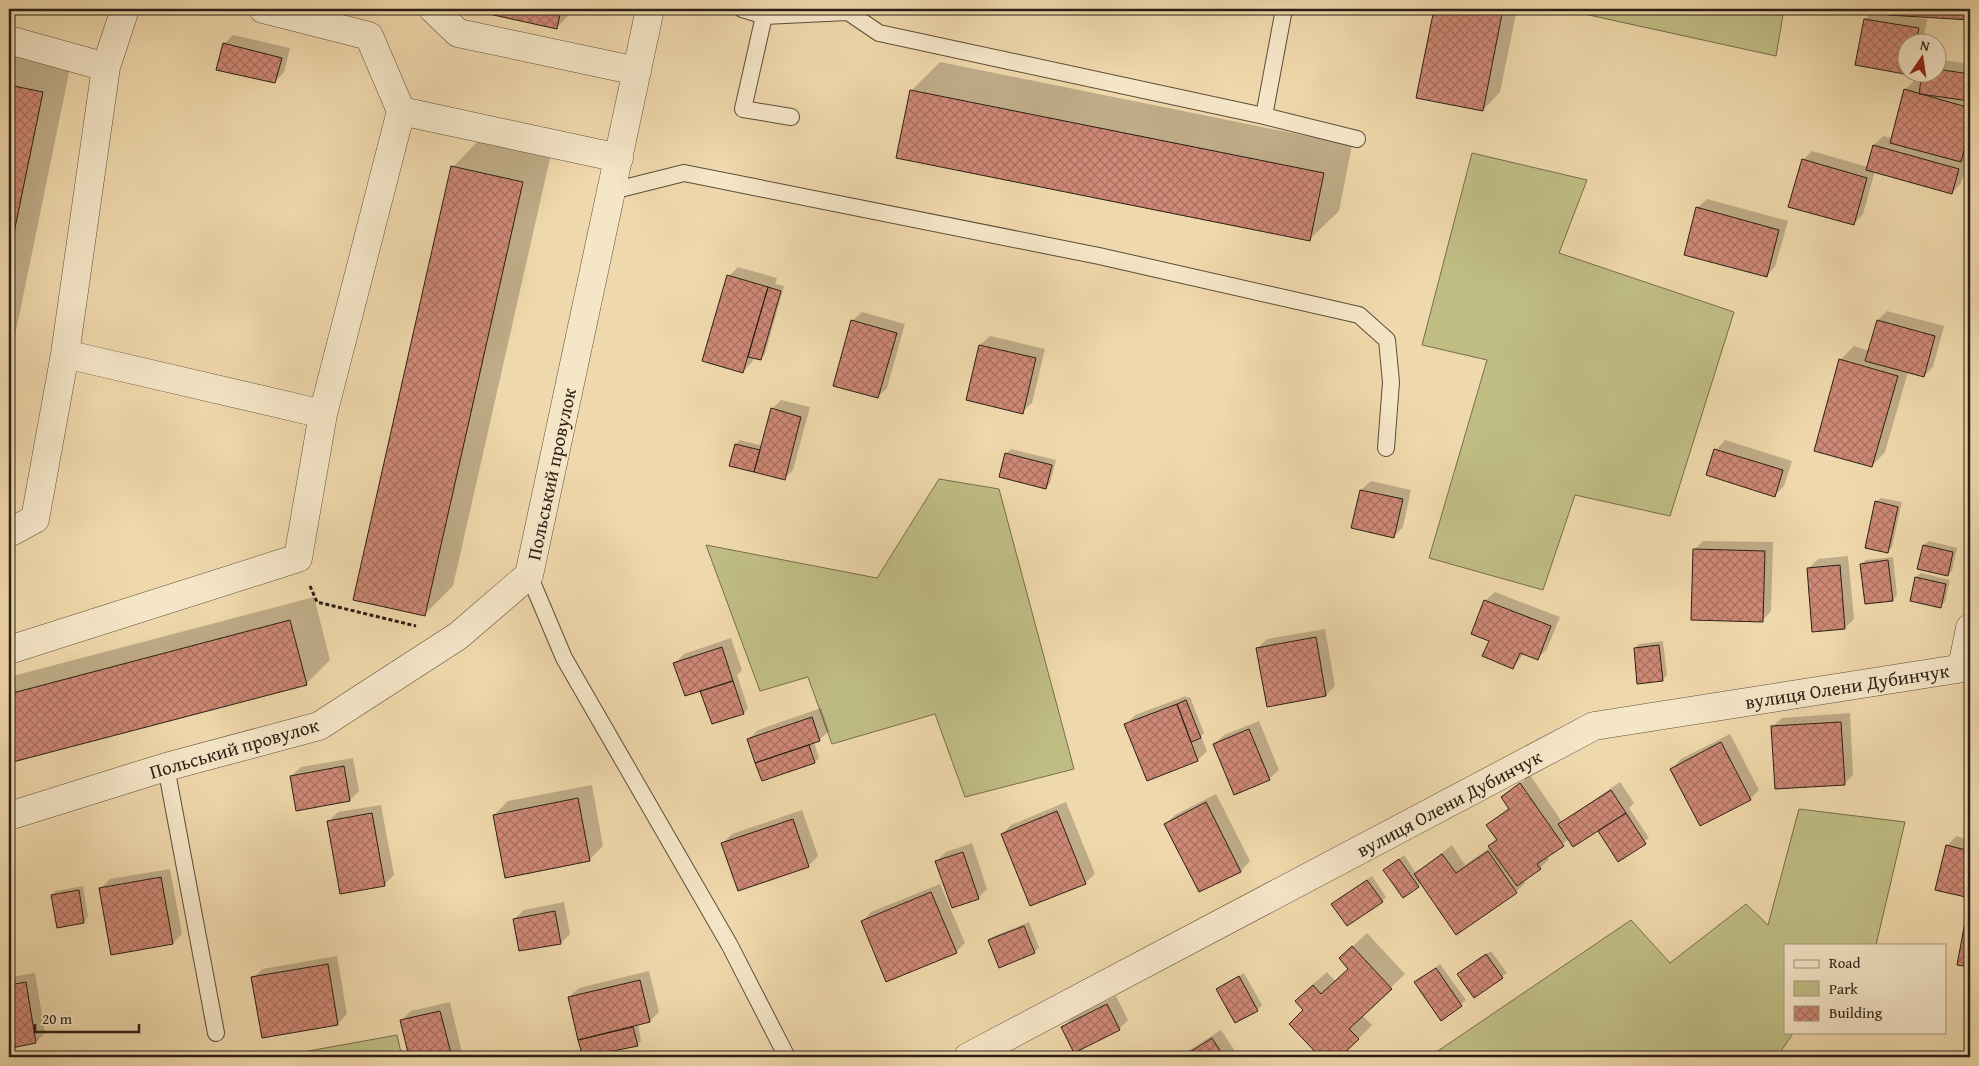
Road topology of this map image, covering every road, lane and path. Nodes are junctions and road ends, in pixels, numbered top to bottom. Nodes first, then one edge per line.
1 (125, 9) edge
2 (263, 9) edge
3 (434, 9) edge
4 (650, 9) edge
5 (742, 9) edge
6 (1284, 9) edge
7 (848, 10) edge
8 (764, 16) junction
9 (9, 40) edge
10 (106, 67) junction
11 (637, 71) junction
12 (401, 111) junction
13 (1264, 116) junction
14 (791, 117) dead end
15 (1357, 139) dead end
16 (618, 158) junction
17 (612, 191) junction
18 (65, 354) junction
19 (323, 414) junction
20 (1386, 448) dead end
21 (9, 533) edge
22 (298, 558) junction
23 (529, 575) junction
24 (1970, 628) edge
25 (458, 636) junction
26 (9, 650) edge
27 (1966, 667) edge
28 (166, 767) junction
29 (9, 816) edge
30 (216, 1033) dead end
31 (787, 1057) edge
32 (968, 1057) edge

1 - 10 street
2 - 12 street
3 - 11 street
4 - 11 street, Польський провулок
5 - 8 lane
6 - 13 lane
7 - 8 lane
7 - 13 lane
8 - 14 lane
9 - 10 street
10 - 18 street
11 - 16 street, Польський провулок
12 - 16 street
12 - 19 street
13 - 15 lane
16 - 17 street, Польський провулок
17 - 20 lane
17 - 23 street, Польський провулок
18 - 19 street
18 - 21 street
19 - 22 street
22 - 25 path
22 - 26 street
23 - 25 street, Польський провулок
23 - 31 lane
24 - 27 street
25 - 28 street, Польський провулок
27 - 32 street, вулиця Олени Дубинчук
28 - 29 street, Польський провулок
28 - 30 lane

